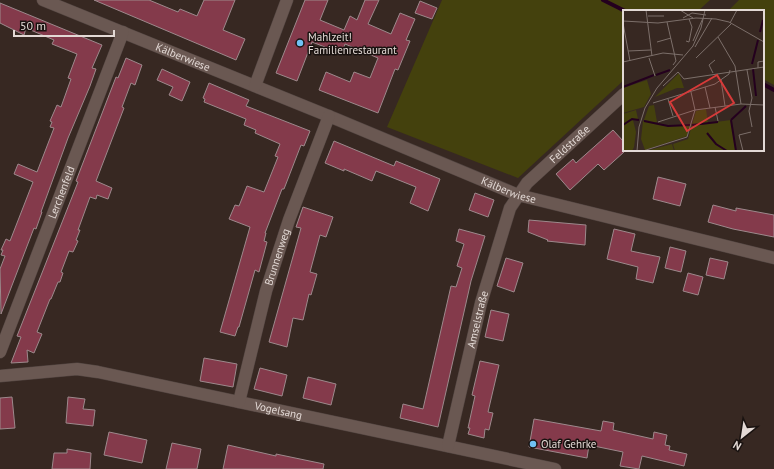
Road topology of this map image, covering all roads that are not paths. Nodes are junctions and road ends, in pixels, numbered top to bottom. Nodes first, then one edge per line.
1 (43, 0) edge
2 (287, 0) edge
3 (123, 32) junction
4 (255, 86) junction
5 (623, 95) edge
6 (329, 116) junction
7 (518, 195) junction
8 (774, 258) edge
9 (0, 352) edge
10 (0, 376) edge
11 (239, 402) junction
12 (448, 446) junction
13 (555, 469) edge

1 - 3 street, Kälberwiese
2 - 4 street
3 - 4 street, Kälberwiese
3 - 9 street, Lerchenfeld
4 - 6 street, Kälberwiese
5 - 7 street, Feldstraße
6 - 7 street, Kälberwiese
6 - 11 street, Brunnenweg
7 - 8 street, Kälberwiese
7 - 12 street, Amselstraße
10 - 11 street, Vogelsang
11 - 12 street, Vogelsang
12 - 13 street, Vogelsang

